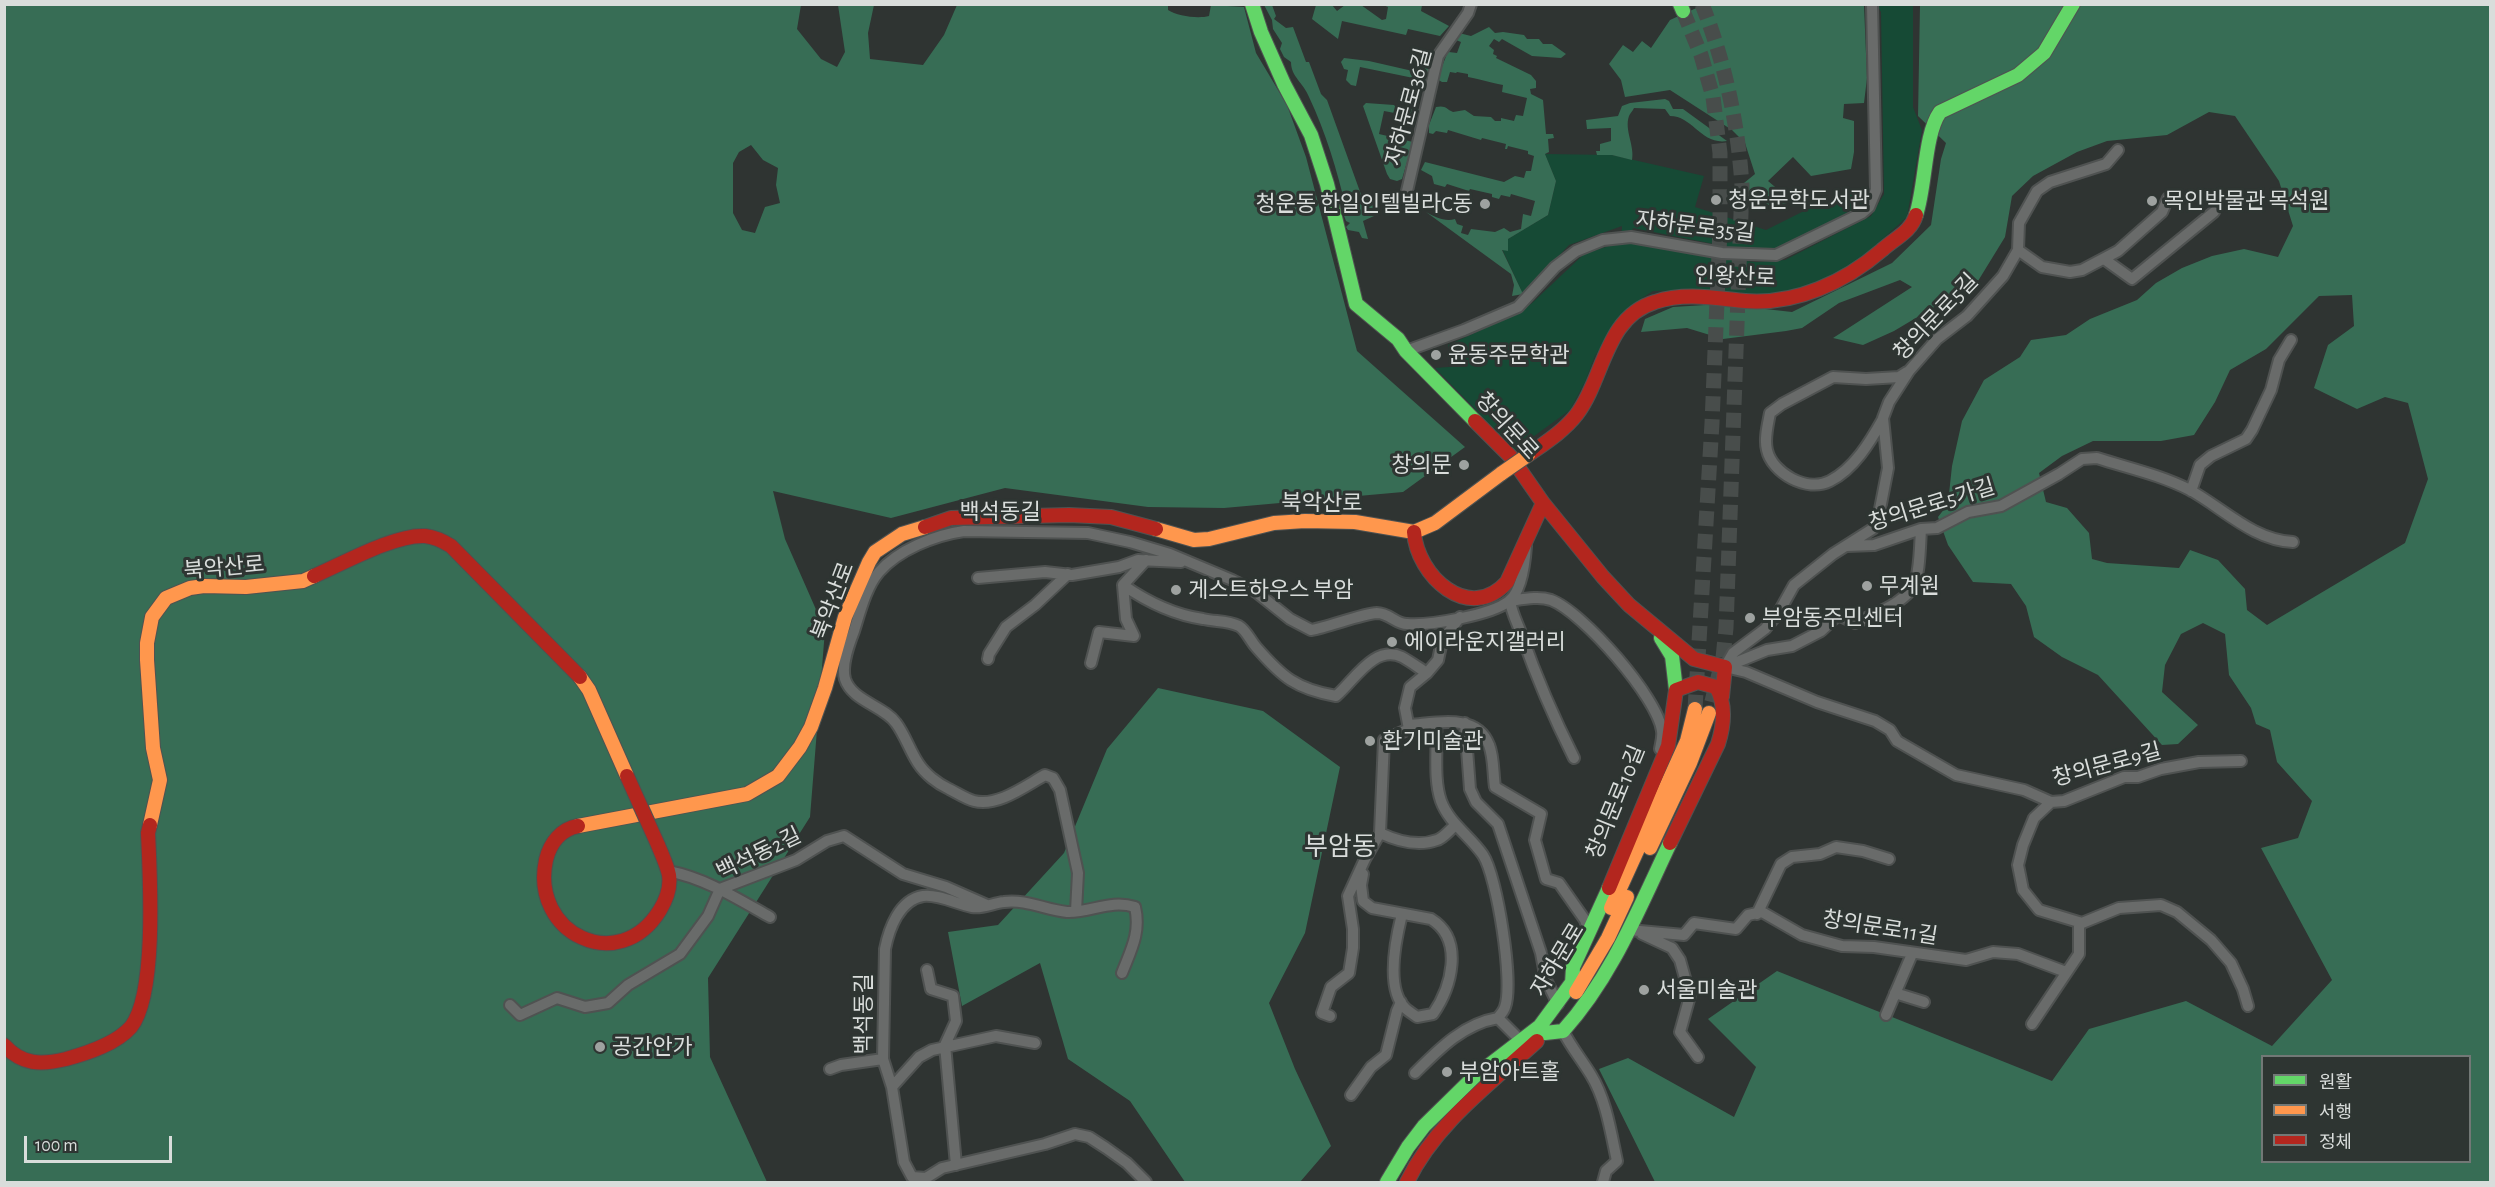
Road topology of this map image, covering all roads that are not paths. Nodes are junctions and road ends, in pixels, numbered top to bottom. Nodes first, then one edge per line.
1 (1252, 4) edge
2 (1471, 4) edge
3 (1872, 4) edge
4 (2073, 4) edge
5 (2118, 150) dead end
6 (1407, 191) dead end
7 (2168, 198) dead end
8 (2214, 212) dead end
9 (2018, 250) junction
10 (2104, 259) junction
11 (2291, 340) dead end
12 (1406, 351) junction
13 (1909, 371) junction
14 (1883, 418) junction
15 (2191, 491) junction
16 (1543, 503) junction
17 (1921, 528) junction
18 (1414, 532) junction
19 (1527, 539) junction
20 (2293, 542) dead end
21 (1847, 546) junction
22 (1146, 560) junction
23 (1187, 562) junction
24 (1068, 574) junction
25 (978, 578) dead end
26 (1123, 585) junction
27 (1510, 601) junction
28 (1460, 617) junction
29 (1657, 628) junction
30 (988, 659) dead end
31 (1091, 663) dead end
32 (1725, 667) junction
33 (1427, 673) junction
34 (1676, 690) junction
35 (1722, 698) junction
36 (1436, 723) junction
37 (1465, 723) junction
38 (1410, 725) junction
39 (1574, 758) dead end
40 (2241, 761) dead end
41 (2051, 802) junction
42 (1456, 825) junction
43 (1380, 833) junction
44 (1365, 859) junction
45 (1889, 860) dead end
46 (668, 871) junction
47 (720, 889) junction
48 (990, 906) junction
49 (1076, 910) junction
50 (1402, 914) junction
51 (1757, 914) junction
52 (770, 917) dead end
53 (2079, 922) junction
54 (1591, 927) junction
55 (1632, 930) junction
56 (1912, 954) junction
57 (927, 970) dead end
58 (2066, 972) junction
59 (1122, 973) dead end
60 (1572, 984) junction
61 (1895, 993) junction
62 (1401, 1002) junction
63 (1924, 1002) dead end
64 (1558, 1004) junction
65 (510, 1005) dead end
66 (2248, 1006) dead end
67 (1886, 1014) dead end
68 (1330, 1016) dead end
69 (1498, 1018) junction
70 (2032, 1024) dead end
71 (1563, 1031) junction
72 (1545, 1033) junction
73 (1035, 1042) dead end
74 (1522, 1042) junction
75 (4, 1045) edge
76 (945, 1045) junction
77 (1698, 1057) dead end
78 (883, 1059) junction
79 (830, 1069) dead end
80 (1415, 1073) dead end
81 (892, 1087) junction
82 (1351, 1095) dead end
83 (956, 1165) junction
84 (1146, 1182) edge
85 (1387, 1182) edge
86 (1407, 1182) edge
87 (1603, 1182) edge

1 - 12 street, 창의문로
2 - 6 street, 자하문로36길
3 - 12 street, 자하문로35길
4 - 18 street, 인왕산로, bridge
5 - 9 street, 창의문로5길
7 - 10 street
8 - 10 street
9 - 10 street
9 - 13 street, 창의문로5길
11 - 15 street
12 - 16 street, 창의문로
13 - 14 street, 창의문로5길
13 - 14 street, 창의문로5길
14 - 21 street
15 - 17 street, 창의문로5가길
15 - 20 street, 창의문로5가길
16 - 19 street
16 - 29 street, 창의문로
17 - 21 street, 창의문로5가길
17 - 32 street
18 - 19 street
18 - 46 street, 북악산로
19 - 27 street
21 - 32 street
22 - 23 street
22 - 24 street
22 - 26 street
23 - 28 street, 백석동길
23 - 49 street, 백석동길
24 - 25 street
24 - 30 street
26 - 31 street
26 - 33 street
27 - 28 street, 백석동길
27 - 39 street
27 - 54 street, 창의문로10길
28 - 33 street
29 - 32 street, 창의문로
29 - 34 street
32 - 35 street
32 - 41 street, 창의문로9길
33 - 38 street
34 - 35 street
34 - 54 street
35 - 55 street
36 - 37 street
36 - 38 street
36 - 42 street
37 - 54 street
37 - 64 street
38 - 43 street
40 - 41 street, 창의문로9길
41 - 53 street
42 - 43 street
42 - 69 street
43 - 44 street
44 - 50 street
44 - 68 street
45 - 51 street
46 - 47 street
46 - 75 street, 북악산로, bridge
47 - 48 street, 백석동2길
47 - 52 street
47 - 65 street, 백석동2길
48 - 49 street, 백석동길
48 - 78 street, 백석동길
49 - 59 street, 백석동길
50 - 62 street
50 - 62 street
51 - 55 street
51 - 56 street, 창의문로11길
53 - 58 street
53 - 66 street
54 - 60 street
55 - 71 street
55 - 77 street
56 - 58 street, 창의문로11길
56 - 61 street
57 - 76 street
58 - 70 street
60 - 64 street, 자하문로
60 - 72 street, 자하문로
61 - 63 street
61 - 67 street
62 - 82 street
64 - 74 street, 자하문로
69 - 74 street
69 - 80 street
71 - 72 street
71 - 87 street
72 - 86 street, 자하문로
73 - 76 street, 백석동길
74 - 85 street, 자하문로
76 - 81 street, 백석동길
76 - 83 street
78 - 79 street
78 - 81 street, 백석동길
81 - 83 street, 백석동길
83 - 84 street, 백석동길

